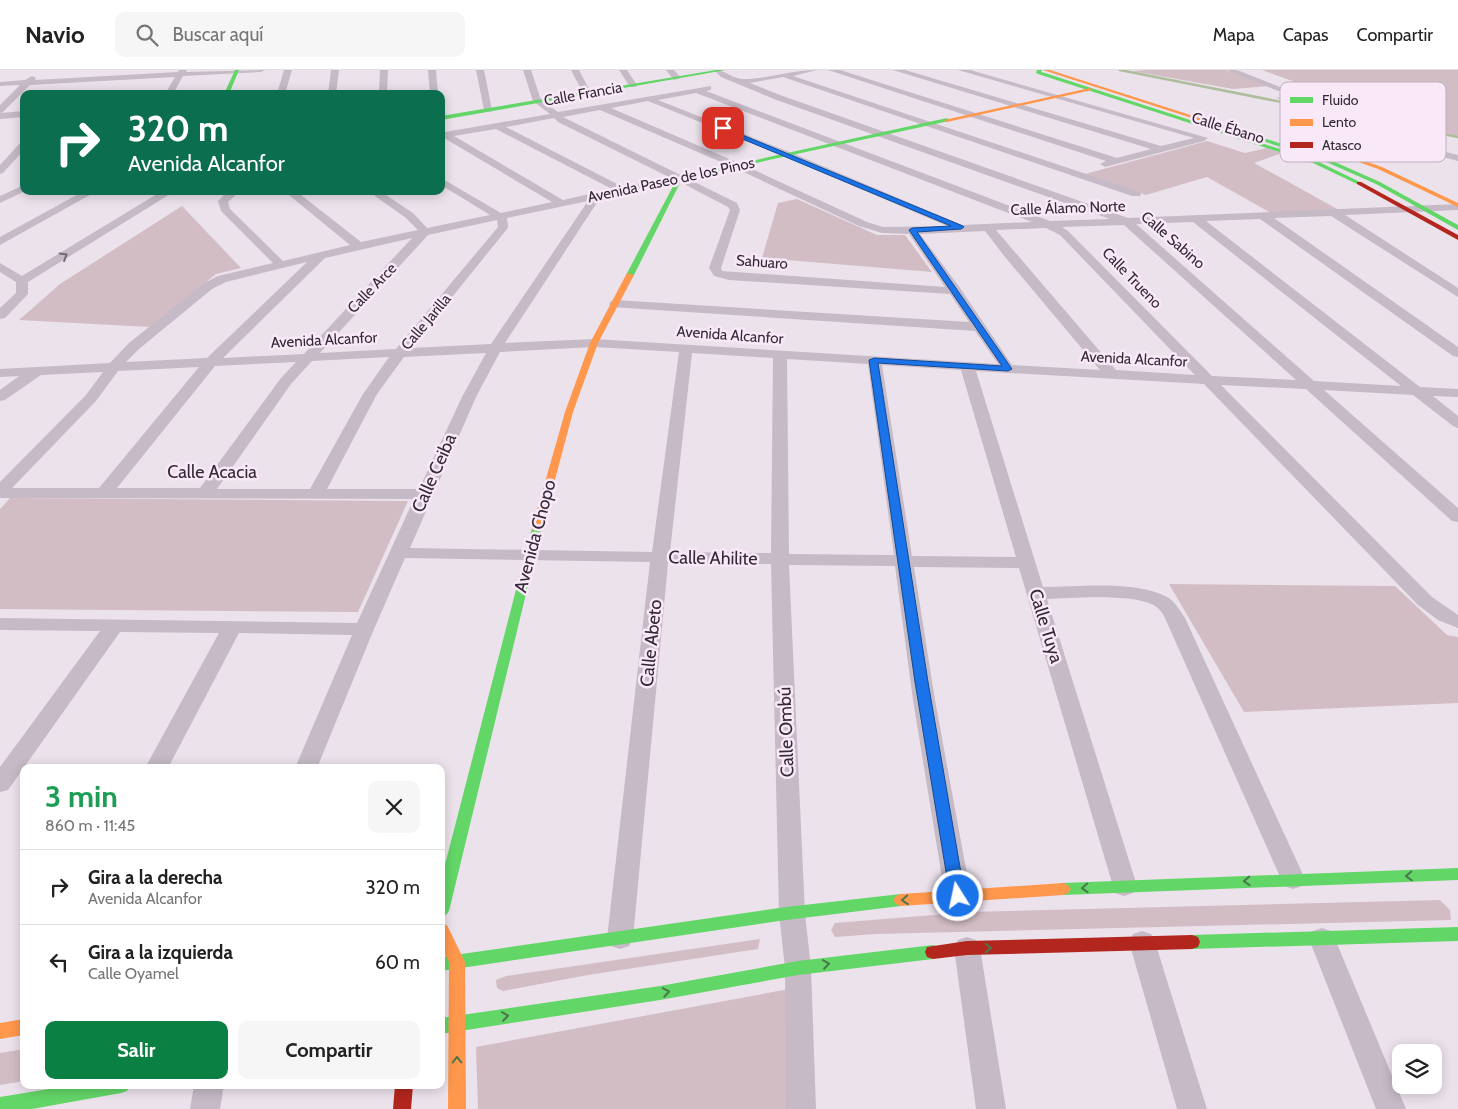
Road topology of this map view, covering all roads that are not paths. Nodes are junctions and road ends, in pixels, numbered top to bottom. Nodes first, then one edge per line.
1 (40, 70) edge
2 (88, 70) edge
3 (260, 70) edge
4 (288, 70) edge
5 (335, 70) edge
6 (384, 70) edge
7 (432, 70) edge
8 (480, 70) edge
9 (527, 70) edge
10 (575, 70) edge
11 (624, 70) edge
12 (720, 70) edge
13 (813, 70) edge
14 (832, 70) edge
15 (897, 70) edge
16 (962, 70) edge
17 (1040, 70) edge
18 (1045, 70) edge
19 (1064, 70) edge
20 (1230, 70) edge
21 (236, 71) edge
22 (182, 72) edge
23 (133, 73) edge
24 (674, 74) edge
25 (782, 75) junction
26 (1088, 78) edge
27 (80, 79) junction
28 (28, 82) junction
29 (742, 82) junction
30 (0, 84) edge
31 (633, 85) junction
32 (74, 87) dead end
33 (122, 88) dead end
34 (1135, 89) junction
35 (1280, 89) edge
36 (171, 90) edge
37 (228, 90) edge
38 (282, 90) edge
39 (332, 90) edge
40 (383, 90) edge
41 (434, 90) edge
42 (696, 90) junction
43 (587, 93) junction
44 (1055, 96) junction
45 (649, 99) junction
46 (538, 102) junction
47 (1016, 105) junction
48 (601, 108) junction
49 (0, 110) edge
50 (488, 110) junction
51 (1166, 110) junction
52 (20, 114) edge
53 (557, 115) junction
54 (974, 115) junction
55 (0, 116) edge
56 (445, 117) edge
57 (929, 125) junction
58 (498, 126) junction
59 (1227, 132) junction
60 (1280, 134) edge
61 (882, 135) junction
62 (445, 136) edge
63 (445, 137) edge
64 (1280, 137) edge
65 (1203, 138) junction
66 (836, 145) junction
67 (1280, 146) edge
68 (1160, 149) junction
69 (1280, 151) edge
70 (20, 152) edge
71 (0, 153) edge
72 (789, 155) junction
73 (1117, 160) junction
74 (1311, 162) edge
75 (1331, 162) edge
76 (1350, 162) edge
77 (1365, 162) edge
78 (738, 166) junction
79 (0, 171) edge
80 (1072, 173) junction
81 (680, 178) junction
82 (445, 182) edge
83 (20, 184) edge
84 (0, 187) edge
85 (20, 190) edge
86 (623, 190) junction
87 (1136, 194) dead end
88 (85, 195) edge
89 (163, 195) edge
90 (230, 195) edge
91 (295, 195) edge
92 (379, 195) edge
93 (596, 196) junction
94 (0, 200) edge
95 (562, 204) junction
96 (1458, 206) edge
97 (1424, 208) junction
98 (1444, 208) junction
99 (1408, 209) junction
100 (1333, 212) junction
101 (1262, 215) junction
102 (1458, 215) edge
103 (501, 217) junction
104 (1195, 218) junction
105 (1126, 221) junction
106 (1046, 224) junction
107 (987, 226) junction
108 (961, 227) junction
109 (1458, 228) edge
110 (912, 230) junction
111 (424, 232) junction
112 (1458, 238) edge
113 (0, 242) edge
114 (359, 246) junction
115 (321, 255) junction
116 (280, 264) junction
117 (0, 267) edge
118 (0, 281) edge
119 (22, 281) junction
120 (956, 291) junction
121 (1458, 293) edge
122 (615, 304) junction
123 (1, 314) edge
124 (980, 327) junction
125 (594, 343) junction
126 (496, 347) junction
127 (686, 348) junction
128 (401, 352) junction
129 (1458, 353) edge
130 (780, 354) junction
131 (306, 357) junction
132 (874, 360) junction
133 (211, 362) junction
134 (967, 366) junction
135 (114, 367) junction
136 (1008, 369) junction
137 (39, 372) junction
138 (0, 373) edge
139 (1111, 374) junction
140 (1208, 380) junction
141 (1312, 386) junction
142 (1420, 392) junction
143 (1458, 393) edge
144 (0, 397) edge
145 (1458, 422) edge
146 (0, 492) edge
147 (106, 492) junction
148 (206, 492) junction
149 (317, 492) junction
150 (424, 494) junction
151 (1458, 517) edge
152 (400, 553) junction
153 (529, 556) junction
154 (660, 557) junction
155 (780, 559) junction
156 (902, 561) junction
157 (1026, 563) junction
158 (1036, 593) junction
159 (1458, 622) edge
160 (0, 624) edge
161 (113, 627) junction
162 (232, 628) junction
163 (364, 629) junction
164 (158, 764) edge
165 (308, 764) edge
166 (0, 784) edge
167 (1457, 875) edge
168 (1293, 879) junction
169 (1124, 886) junction
170 (445, 895) edge
171 (958, 896) junction
172 (792, 914) junction
173 (1458, 934) edge
174 (445, 938) edge
175 (620, 938) junction
176 (1322, 939) junction
177 (1142, 942) junction
178 (966, 948) junction
179 (457, 962) junction
180 (445, 964) edge
181 (798, 968) junction
182 (457, 1023) junction
183 (445, 1025) edge
184 (99, 1089) edge
185 (208, 1089) edge
186 (404, 1089) edge
187 (1, 1107) edge
188 (205, 1109) edge
189 (402, 1109) edge
190 (457, 1109) edge
191 (801, 1109) edge
192 (991, 1109) edge
193 (1192, 1109) edge
194 (1391, 1109) edge

1 - 28 street
2 - 27 street
3 - 21 street
4 - 38 street
5 - 39 street
6 - 40 street
7 - 41 street
8 - 50 street
9 - 46 street
10 - 43 street
11 - 31 street
12 - 24 street, Calle Francia
12 - 29 street, Calle Sabino
13 - 25 street
14 - 54 street
15 - 47 street
16 - 44 street
17 - 26 street
18 - 51 street, Calle Ébano
19 - 26 street, Calle Ébano
20 - 35 street
21 - 22 street
21 - 37 street
22 - 23 street
22 - 36 street
23 - 27 street
23 - 33 street
24 - 31 street, Calle Francia
25 - 29 street
25 - 57 street
26 - 34 street, Calle Ébano
26 - 44 street, Avenida Paseo de los Pinos
26 - 51 street
27 - 28 street
27 - 32 street
28 - 30 street
28 - 49 street
29 - 42 street
29 - 61 street, Calle Sabino
31 - 43 street, Calle Francia
34 - 60 street
34 - 64 street, Calle Ébano
42 - 45 street
42 - 66 street, Calle Trueno
43 - 46 street, Calle Francia
44 - 47 street, Avenida Paseo de los Pinos
44 - 65 street
45 - 48 street
45 - 72 street
46 - 50 street, Calle Francia
46 - 53 street, Sahuaro
47 - 54 street, Avenida Paseo de los Pinos
47 - 68 street
48 - 53 street
48 - 78 street, Calle Álamo Norte
50 - 56 street, Calle Francia
51 - 59 street
51 - 67 street, Calle Ébano
52 - 55 street
53 - 58 street
53 - 81 street, Sahuaro
54 - 57 street, Avenida Paseo de los Pinos
54 - 73 street
57 - 61 street, Avenida Paseo de los Pinos
57 - 80 street
58 - 62 street
58 - 86 street
59 - 65 street
59 - 69 street
61 - 66 street, Avenida Paseo de los Pinos
61 - 105 street, Calle Sabino
63 - 95 street
65 - 68 street
66 - 72 street, Avenida Paseo de los Pinos
66 - 106 street, Calle Trueno
68 - 73 street
70 - 71 street
70 - 79 street
72 - 78 street, Avenida Paseo de los Pinos
72 - 108 street
73 - 80 street
74 - 99 street
75 - 97 street, Calle Ébano
76 - 98 street, Calle Ébano
77 - 96 street
78 - 81 street, Avenida Paseo de los Pinos
78 - 110 street, Calle Álamo Norte
80 - 87 street
81 - 86 street, Avenida Paseo de los Pinos
81 - 120 street, Sahuaro
81 - 122 street, Avenida Chopo
82 - 103 street
83 - 84 street
85 - 94 street
86 - 93 street, Avenida Paseo de los Pinos
88 - 113 street
119 -> 89 street
90 - 116 street
91 - 114 street
92 - 111 street
93 - 95 street, Avenida Paseo de los Pinos
93 - 126 street, Calle Ceiba
95 - 103 street, Avenida Paseo de los Pinos
96 - 98 street
97 - 98 street
97 - 99 street, Calle Álamo Norte
97 - 109 street, Calle Ébano
98 - 102 street, Calle Ébano
99 - 100 street, Calle Álamo Norte
99 - 112 street
100 - 101 street, Calle Álamo Norte
100 - 121 street
101 - 104 street, Calle Álamo Norte
101 - 129 street
103 - 111 street, Avenida Paseo de los Pinos
103 - 128 street, Calle Jarilla
104 - 105 street, Calle Álamo Norte
104 - 142 street
105 - 106 street, Calle Álamo Norte
105 - 141 street, Calle Sabino
106 - 107 street, Calle Álamo Norte
106 - 140 street, Calle Trueno
107 - 108 street, Calle Álamo Norte
107 - 139 street
108 - 110 street, Calle Álamo Norte
110 - 120 street
111 - 114 street, Avenida Paseo de los Pinos
111 - 131 street, Calle Arce
114 - 115 street, Avenida Paseo de los Pinos
115 - 116 street, Avenida Paseo de los Pinos
115 - 133 street
116 - 135 street, Avenida Paseo de los Pinos
117 - 119 street
118 - 119 street
119 - 123 street
120 - 124 street
122 - 124 street
122 - 125 street, Avenida Chopo
124 - 136 street
125 - 126 street, Avenida Alcanfor
125 - 127 street, Avenida Alcanfor
125 - 153 street, Avenida Chopo
126 - 128 street, Avenida Alcanfor
126 - 150 street, Calle Ceiba
127 - 130 street, Avenida Alcanfor
127 - 154 street, Calle Abeto
128 - 131 street, Avenida Alcanfor
128 - 149 street, Calle Jarilla
130 - 132 street, Avenida Alcanfor
130 - 155 street, Calle Ombú
131 - 133 street, Avenida Alcanfor
131 - 148 street, Calle Arce
132 - 134 street, Avenida Alcanfor
132 - 156 street
133 - 135 street, Avenida Alcanfor
133 - 147 street
134 - 136 street, Avenida Alcanfor
134 - 157 street, Calle Tuya
135 - 137 street, Avenida Alcanfor
135 - 146 street, Avenida Paseo de los Pinos
136 - 139 street, Avenida Alcanfor
137 - 138 street, Avenida Alcanfor
137 - 144 street
139 - 140 street, Avenida Alcanfor
140 - 141 street, Avenida Alcanfor
140 - 159 street, Calle Trueno
141 - 142 street, Avenida Alcanfor
141 - 151 street, Calle Sabino
142 - 143 street, Avenida Alcanfor
142 - 145 street
146 - 147 street, Calle Acacia
147 - 148 street, Calle Acacia
148 - 149 street, Calle Acacia
149 - 150 street, Calle Acacia
150 - 152 street, Calle Ceiba
152 - 153 street, Calle Ahilite
152 - 163 street, Calle Ceiba
153 - 154 street, Calle Ahilite
153 - 170 street, Avenida Chopo
154 - 155 street, Calle Ahilite
154 - 175 street, Calle Abeto
155 - 156 street, Calle Ahilite
155 - 172 street, Calle Ombú
156 - 157 street, Calle Ahilite
156 - 171 street
157 - 158 street, Calle Tuya
158 - 168 street
158 - 169 street, Calle Tuya
160 - 161 street
161 - 162 street
161 - 166 street
162 - 163 street
162 - 164 street
163 - 165 street, Calle Ceiba
167 -> 168 street
168 -> 169 street
169 -> 171 street
171 -> 172 street
172 - 175 street
172 - 181 street, Calle Ombú
173 - 176 street
174 - 179 street
175 - 179 street
176 - 177 street
176 - 194 street
178 -> 177 street
177 - 193 street
181 -> 178 street
178 - 192 street
179 - 180 street
179 - 182 street
182 -> 181 street
181 - 191 street, Calle Ombú
182 - 183 street
190 -> 182 street
184 - 187 street
185 - 188 street
186 - 189 street

